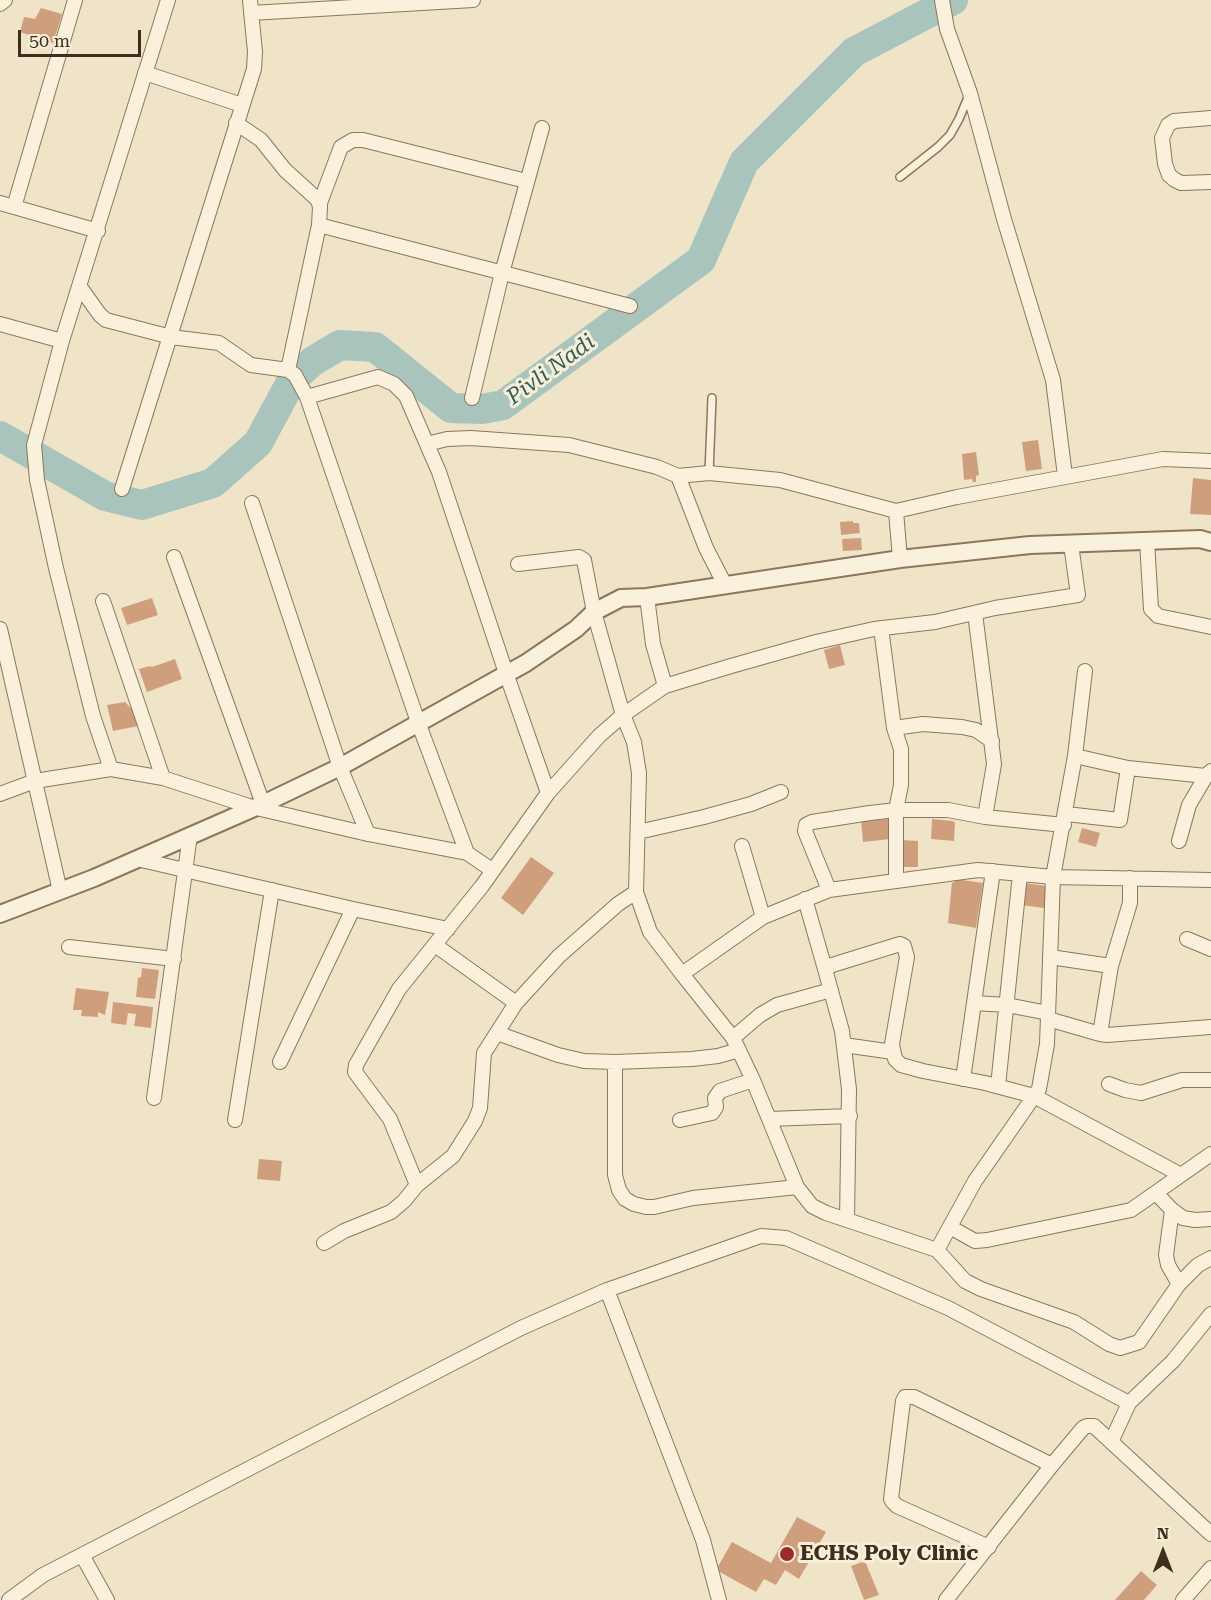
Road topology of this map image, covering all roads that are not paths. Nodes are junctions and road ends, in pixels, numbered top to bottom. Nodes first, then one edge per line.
1 (5, 0) edge
2 (75, 0) edge
3 (168, 0) edge
4 (473, 0) edge
5 (942, 0) edge
6 (0, 4) edge
7 (250, 7) edge
8 (146, 73) junction
9 (970, 93) junction
10 (242, 105) junction
11 (1211, 118) edge
12 (236, 123) junction
13 (542, 128) dead end
14 (900, 177) dead end
15 (526, 181) junction
16 (1209, 184) edge
17 (0, 203) edge
18 (320, 203) junction
19 (14, 207) junction
20 (319, 225) junction
21 (98, 231) junction
22 (502, 273) junction
23 (80, 287) junction
24 (630, 306) dead end
25 (0, 324) edge
26 (171, 337) junction
27 (62, 341) junction
28 (291, 372) junction
29 (306, 393) junction
30 (472, 398) dead end
31 (712, 398) dead end
32 (427, 444) junction
33 (1211, 461) edge
34 (709, 473) junction
35 (678, 476) junction
36 (1065, 476) junction
37 (122, 489) dead end
38 (252, 503) dead end
39 (896, 511) junction
40 (1147, 541) junction
41 (1211, 542) edge
42 (1071, 544) junction
43 (174, 557) dead end
44 (900, 559) junction
45 (518, 564) dead end
46 (725, 585) junction
47 (647, 597) junction
48 (103, 601) dead end
49 (594, 612) junction
50 (975, 613) junction
51 (1211, 627) edge
52 (881, 628) junction
53 (0, 629) edge
54 (1085, 671) dead end
55 (506, 673) junction
56 (665, 686) junction
57 (623, 715) junction
58 (418, 722) junction
59 (894, 728) junction
60 (992, 741) junction
61 (1076, 756) junction
62 (340, 767) junction
63 (1128, 768) junction
64 (111, 770) junction
65 (1208, 774) edge
66 (163, 778) junction
67 (35, 781) junction
68 (781, 792) dead end
69 (548, 793) junction
70 (0, 794) edge
71 (258, 806) junction
72 (896, 810) junction
73 (986, 817) junction
74 (1065, 819) junction
75 (638, 832) junction
76 (368, 834) junction
77 (190, 835) junction
78 (1179, 841) dead end
79 (742, 846) dead end
80 (467, 853) junction
81 (137, 859) junction
82 (186, 870) junction
83 (492, 870) junction
84 (993, 872) junction
85 (1020, 874) junction
86 (1053, 877) junction
87 (1130, 879) junction
88 (897, 880) junction
89 (1211, 880) edge
90 (272, 890) junction
91 (829, 890) junction
92 (60, 891) junction
93 (636, 892) junction
94 (805, 899) junction
95 (353, 909) junction
96 (0, 914) edge
97 (763, 917) junction
98 (448, 929) junction
99 (1187, 939) dead end
100 (435, 945) junction
101 (69, 947) dead end
102 (1211, 949) edge
103 (1050, 957) junction
104 (174, 959) junction
105 (1111, 966) junction
106 (825, 969) junction
107 (682, 974) junction
108 (831, 990) junction
109 (516, 1003) junction
110 (974, 1003) junction
111 (1007, 1005) junction
112 (1048, 1016) junction
113 (1211, 1027) edge
114 (497, 1033) junction
115 (1101, 1034) junction
116 (736, 1044) junction
117 (844, 1045) junction
118 (893, 1052) junction
119 (280, 1062) dead end
120 (615, 1062) junction
121 (963, 1079) junction
122 (753, 1080) junction
123 (1211, 1080) edge
124 (1109, 1084) dead end
125 (999, 1086) junction
126 (1034, 1096) junction
127 (154, 1098) dead end
128 (850, 1116) junction
129 (769, 1119) junction
130 (235, 1120) dead end
131 (681, 1120) dead end
132 (1211, 1154) edge
133 (1180, 1175) junction
134 (417, 1185) junction
135 (797, 1187) junction
136 (1156, 1193) junction
137 (1172, 1210) junction
138 (847, 1220) junction
139 (1211, 1220) edge
140 (950, 1227) junction
141 (324, 1243) dead end
142 (937, 1250) junction
143 (1211, 1258) edge
144 (1179, 1284) junction
145 (607, 1290) junction
146 (1211, 1314) edge
147 (1129, 1403) junction
148 (1111, 1442) junction
149 (1052, 1465) junction
150 (1211, 1534) edge
151 (989, 1547) junction
152 (82, 1555) junction
153 (1211, 1568) edge
154 (9, 1600) edge
155 (107, 1600) edge
156 (719, 1600) edge
157 (946, 1600) edge
158 (1183, 1600) edge

1 - 6 street
2 - 19 street
3 - 8 street
4 - 7 street
5 - 9 street
7 - 10 street
8 - 10 street
8 - 21 street
9 - 14 lane
9 - 36 street
10 - 12 street
11 - 16 street
12 - 18 street
12 - 26 street
13 - 15 street
15 - 18 street
15 - 22 street
17 - 19 street
18 - 20 street
19 - 21 street
20 - 22 street
20 - 28 street
21 - 23 street
22 - 24 street
22 - 30 street
23 - 26 street
23 - 27 street
25 - 27 street
26 - 28 street
26 - 37 street
27 - 64 street
28 - 29 street
29 - 32 street
29 - 58 street
31 - 34 lane
32 - 35 street
32 - 55 street
33 - 36 street
34 - 35 street
34 - 39 street
35 - 46 street
36 - 39 street
38 - 62 street
39 - 44 street
40 - 41 street
40 - 42 street
40 - 51 street
42 - 44 street
42 - 50 street
43 - 71 street
44 - 46 street
45 - 49 street
46 - 47 street
47 - 49 street
47 - 56 street
48 - 66 street
49 - 55 street
49 - 57 street
50 - 52 street
50 - 60 street
52 - 56 street
52 - 59 street
53 - 67 street
54 - 61 street
55 - 58 street
55 - 69 street
56 - 57 street
57 - 69 street
57 - 75 street
58 - 62 street
58 - 80 street
59 - 60 street
59 - 72 street
60 - 73 street
61 - 63 street
61 - 74 street
62 - 71 street
62 - 76 street
63 - 65 street
63 - 74 street
64 - 66 street
64 - 67 street
65 - 78 street
66 - 71 street
67 - 70 street
67 - 92 street
68 - 75 street
69 - 83 street
71 - 76 street
71 - 77 street
72 - 73 street
72 - 88 street
72 - 91 street
73 - 74 street
74 - 86 street
75 - 93 street
76 - 80 street
77 - 81 street
77 - 82 street
79 - 97 street
80 - 83 street
81 - 82 street
81 - 92 street
82 - 90 street
82 - 104 street
83 - 98 street
84 - 85 street
84 - 88 street
84 - 110 street
85 - 86 street
85 - 111 street
86 - 87 street
86 - 103 street
87 - 89 street
87 - 105 street
88 - 91 street
90 - 95 street
90 - 130 street
91 - 94 street
92 - 96 street
93 - 107 street
93 - 109 street
94 - 97 street
94 - 106 street
95 - 98 street
95 - 119 street
97 - 107 street
98 - 100 street
99 - 102 street
100 - 109 street
100 - 134 street
101 - 104 street
103 - 105 street
103 - 112 street
104 - 127 street
105 - 115 street
106 - 108 street
106 - 118 street
107 - 116 street
108 - 116 street
108 - 117 street
109 - 114 street
110 - 111 street
110 - 121 street
111 - 112 street
111 - 125 street
112 - 115 street
112 - 126 street
113 - 115 street
114 - 120 street
114 - 134 street
116 - 120 street
116 - 122 street
117 - 118 street
117 - 128 street
118 - 121 street
120 - 135 street
121 - 125 street
122 - 129 street
122 - 131 street
123 - 124 street
125 - 126 street
126 - 133 street
126 - 140 street
128 - 129 street
128 - 138 street
129 - 135 street
132 - 133 street
133 - 136 street
134 - 141 street
135 - 138 street
136 - 137 street
136 - 140 street
137 - 139 street
137 - 144 street
138 - 142 street
140 - 142 street
142 - 144 street
143 - 144 street
145 - 147 street
145 - 152 street
145 - 156 street
146 - 147 street
147 - 148 street
148 - 149 street
148 - 150 street
149 - 151 street
149 - 151 street
151 - 157 street
152 - 154 street
152 - 155 street
153 - 158 street

